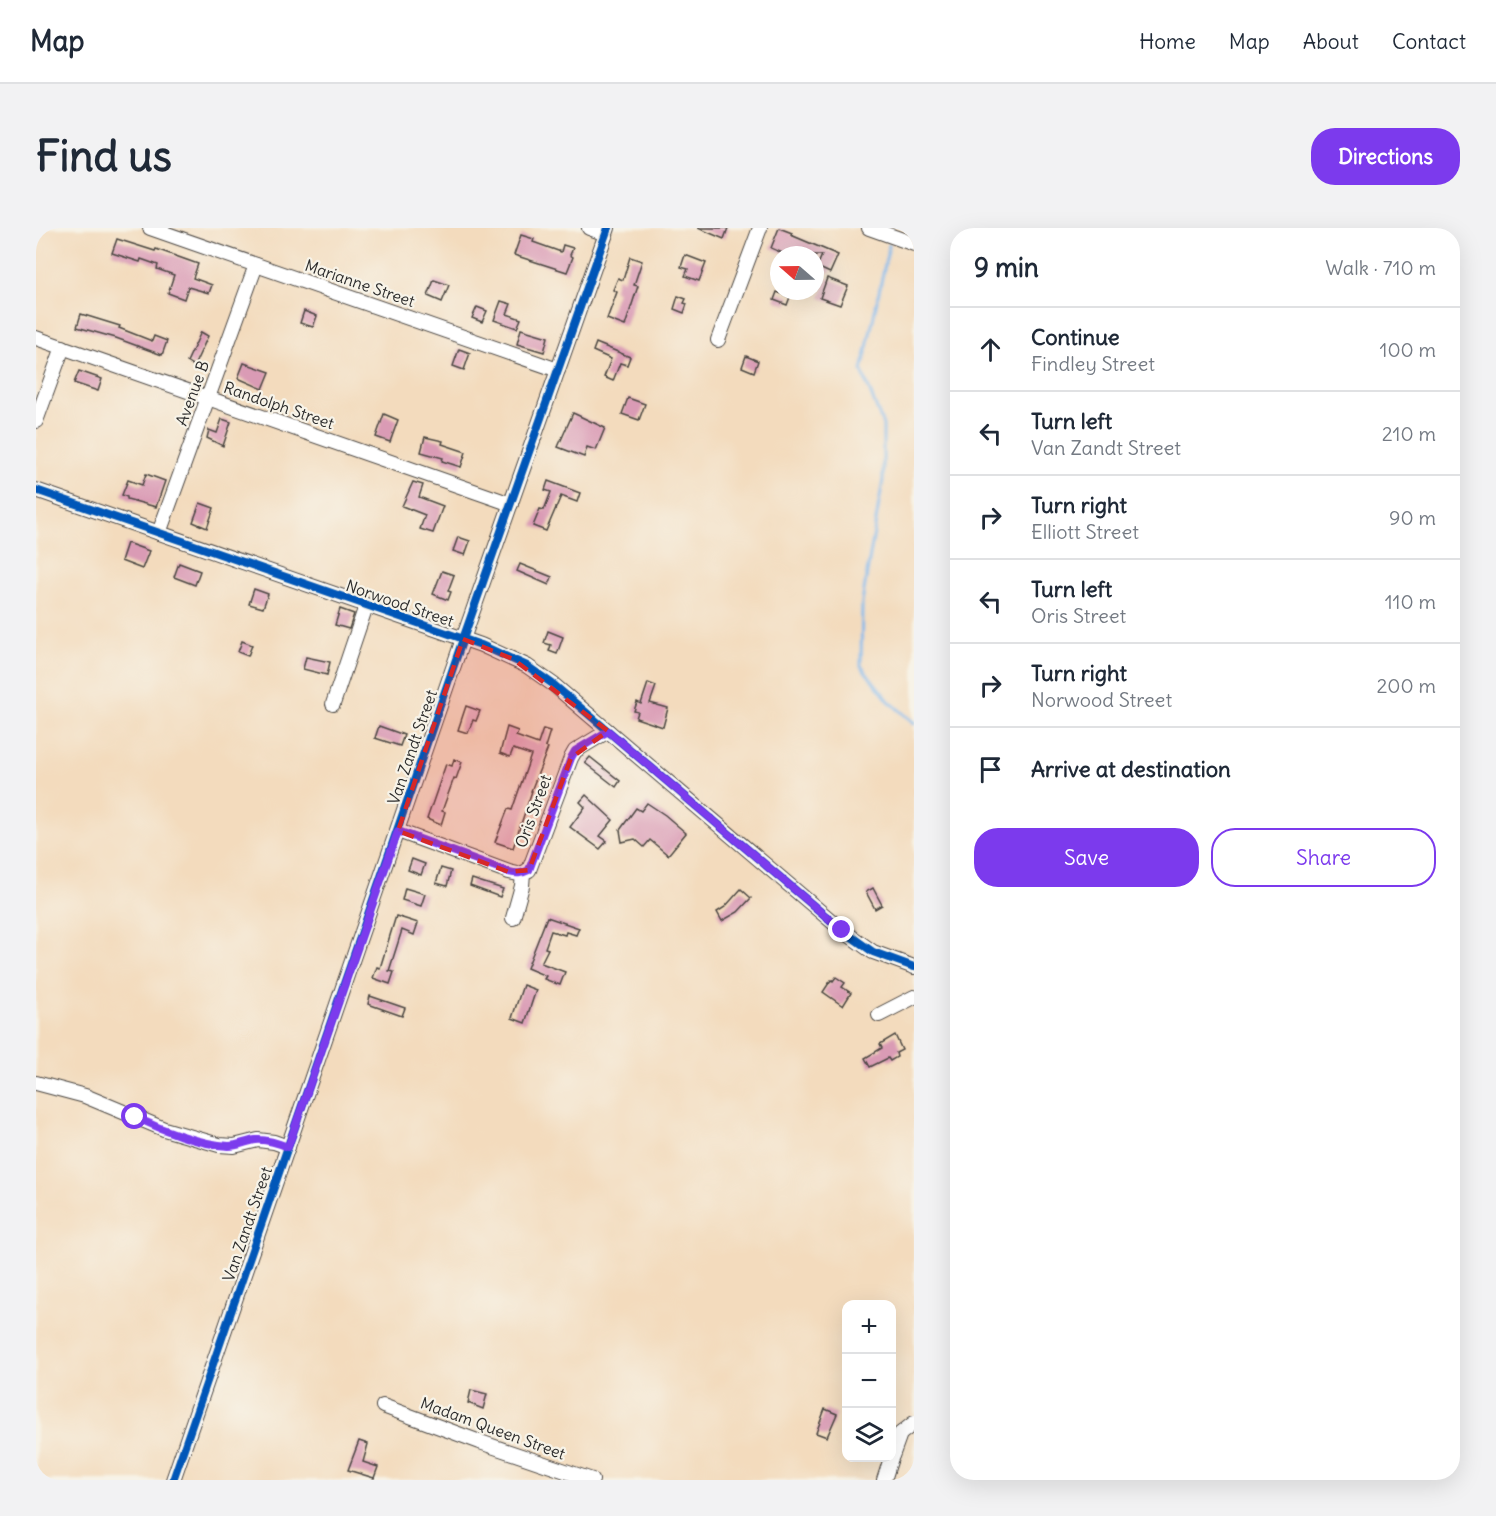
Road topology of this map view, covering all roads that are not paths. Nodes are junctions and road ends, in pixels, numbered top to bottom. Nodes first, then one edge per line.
1 (150, 228) edge
2 (589, 228) edge
3 (760, 228) edge
4 (869, 228) edge
5 (607, 231) edge
6 (914, 244) edge
7 (256, 265) junction
8 (36, 338) edge
9 (718, 340) dead end
10 (63, 347) junction
11 (558, 370) junction
12 (208, 397) junction
13 (36, 422) edge
14 (36, 490) edge
15 (511, 504) junction
16 (159, 533) junction
17 (366, 606) junction
18 (463, 639) junction
19 (333, 704) dead end
20 (608, 731) junction
21 (398, 831) junction
22 (523, 873) junction
23 (513, 918) dead end
24 (914, 967) edge
25 (914, 997) edge
26 (879, 1015) dead end
27 (36, 1083) edge
28 (288, 1147) junction
29 (383, 1406) dead end
30 (914, 1424) edge
31 (896, 1444) edge
32 (889, 1462) edge
33 (173, 1480) edge
34 (592, 1480) edge
35 (884, 1480) edge

1 - 7 street, Marianne Street
2 - 5 street
3 - 9 street
4 - 6 street
5 - 11 street, Van Zandt Street
7 - 11 street, Marianne Street
7 - 12 street, Avenue B
8 - 10 street, Randolph Street
10 - 12 street, Randolph Street
10 - 13 street
11 - 15 street, Van Zandt Street
12 - 15 street, Randolph Street
12 - 16 street, Avenue B
14 - 16 street, Norwood Street
15 - 18 street, Van Zandt Street
16 - 17 street, Norwood Street
17 - 18 street, Norwood Street
17 - 19 street
18 - 20 street, Norwood Street
18 - 21 street, Van Zandt Street
20 - 22 street, Oris Street
20 - 24 street, Norwood Street
21 - 22 street
21 - 28 street, Van Zandt Street
22 - 23 street, Oris Street
25 - 26 street
27 - 28 street
28 - 33 street, Van Zandt Street
29 - 34 street, Madam Queen Street
30 - 31 street
32 - 35 street

